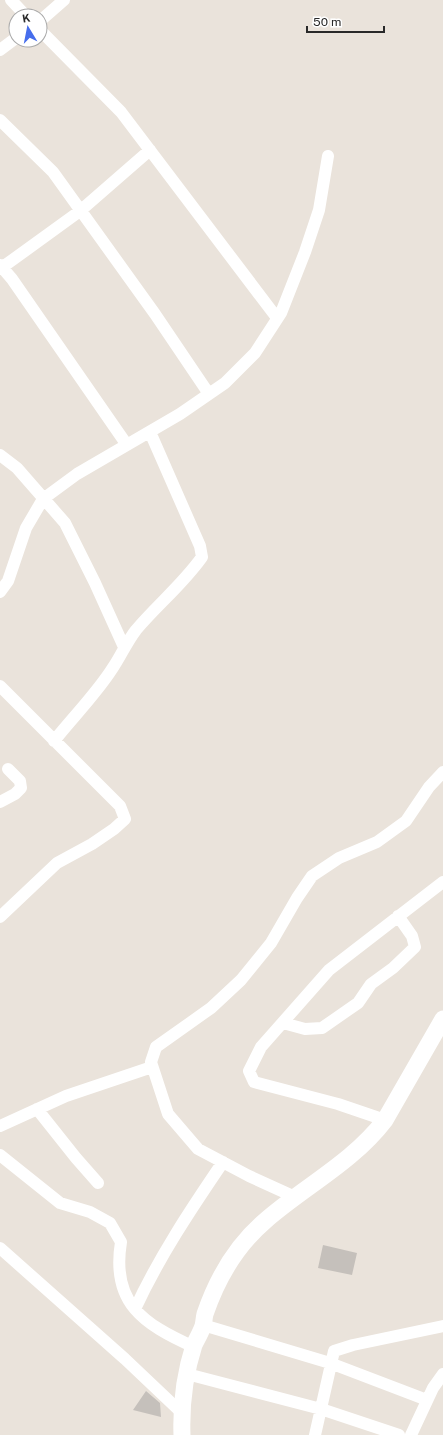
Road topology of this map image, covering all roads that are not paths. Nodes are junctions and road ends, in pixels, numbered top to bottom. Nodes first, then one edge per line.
1 (11, 0) edge
2 (64, 0) edge
3 (18, 8) edge
4 (48, 13) edge
5 (48, 38) edge
6 (0, 120) edge
7 (150, 150) junction
8 (328, 156) dead end
9 (80, 210) junction
10 (1, 267) edge
11 (278, 318) junction
12 (209, 394) junction
13 (150, 432) junction
14 (127, 445) junction
15 (0, 455) edge
16 (43, 499) junction
17 (0, 592) edge
18 (124, 647) junction
19 (0, 686) edge
20 (54, 741) junction
21 (8, 769) dead end
22 (443, 772) edge
23 (0, 802) edge
24 (443, 882) edge
25 (398, 916) junction
26 (0, 917) edge
27 (443, 1019) edge
28 (283, 1023) junction
29 (152, 1067) junction
30 (37, 1109) junction
31 (385, 1120) junction
32 (0, 1126) edge
33 (0, 1155) edge
34 (223, 1162) junction
35 (98, 1183) dead end
36 (295, 1197) junction
37 (0, 1248) edge
38 (135, 1309) junction
39 (203, 1325) junction
40 (443, 1326) edge
41 (194, 1347) junction
42 (330, 1364) junction
43 (187, 1374) junction
44 (443, 1374) edge
45 (427, 1400) junction
46 (321, 1409) junction
47 (183, 1414) junction
48 (182, 1435) edge
49 (315, 1435) edge
50 (399, 1435) edge
51 (411, 1435) edge

1 - 3 street
2 - 4 street
5 - 7 street
6 - 9 street
7 - 9 street
7 - 11 street
8 - 11 street
9 - 10 street
9 - 12 street
10 - 14 street
11 - 12 street
12 - 13 street
13 - 14 street
13 - 18 street
14 - 16 street
15 - 16 street
16 - 17 street
16 - 18 street
18 - 20 street
19 - 20 street
20 - 26 street
21 - 23 street
22 - 29 street
24 - 25 street
25 - 28 street
25 - 28 street
27 - 31 main road
28 - 31 street
29 - 30 street
29 - 34 street
30 - 32 street
30 - 35 street
31 - 36 main road
33 - 38 street
34 - 36 street
34 - 38 street
36 - 39 main road
37 - 47 street
38 - 41 street
39 - 41 main road
39 - 42 street
40 - 42 street
41 - 43 main road
42 - 45 street
42 - 46 street
43 - 46 street
43 - 47 main road
44 - 45 street
45 - 51 street
46 - 49 street
46 - 50 street
47 - 48 main road

